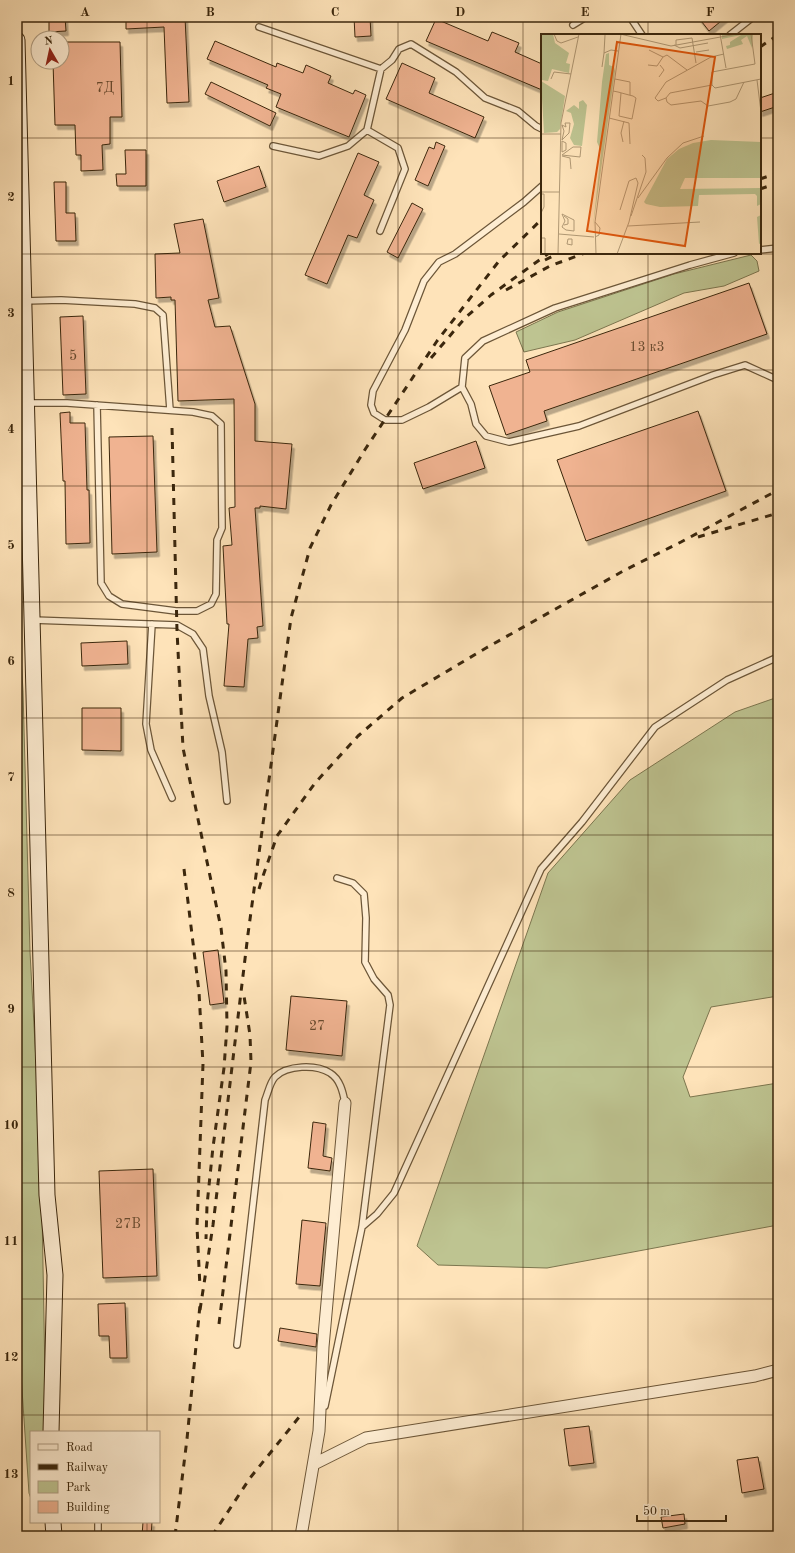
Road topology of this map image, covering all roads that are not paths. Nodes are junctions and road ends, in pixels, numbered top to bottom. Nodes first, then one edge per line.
1 (586, 17) edge
2 (630, 17) edge
3 (753, 17) edge
4 (573, 25) dead end
5 (259, 27) dead end
6 (641, 34) edge
7 (731, 34) edge
8 (17, 40) edge
9 (381, 69) junction
10 (17, 73) edge
11 (541, 128) edge
12 (367, 130) junction
13 (273, 146) dead end
14 (541, 187) edge
15 (380, 232) dead end
16 (778, 248) edge
17 (761, 250) edge
18 (730, 254) edge
19 (24, 301) junction
20 (778, 380) edge
21 (462, 387) junction
22 (26, 403) junction
23 (97, 405) junction
24 (170, 410) junction
25 (32, 620) junction
26 (152, 624) junction
27 (778, 657) edge
28 (172, 798) dead end
29 (227, 800) dead end
30 (337, 878) dead end
31 (344, 1103) joint
32 (362, 1227) junction
33 (237, 1345) dead end
34 (778, 1370) edge
35 (51, 1431) edge
36 (319, 1432) junction
37 (314, 1464) junction
38 (53, 1523) edge
39 (98, 1523) edge
40 (54, 1536) edge
41 (98, 1536) edge
42 (301, 1536) edge

1 - 4 lane
2 - 6 lane
3 - 7 lane
5 - 9 lane
8 - 10 main road
9 - 11 lane
9 - 12 lane
10 - 19 main road
12 - 13 lane
12 - 15 lane
14 - 21 lane
16 - 17 lane
18 - 21 lane
19 - 22 main road
19 - 24 lane
20 - 21 lane
22 - 23 lane
22 - 25 main road
23 - 24 lane
23 - 24 lane
25 - 26 lane
25 - 35 main road
26 - 28 lane
26 - 29 lane
27 - 32 lane
30 - 32 lane
31 - 33 lane
31 - 36 street
32 - 36 lane
34 - 37 street
36 - 37 street
37 - 42 street
38 - 40 main road
39 - 41 lane

